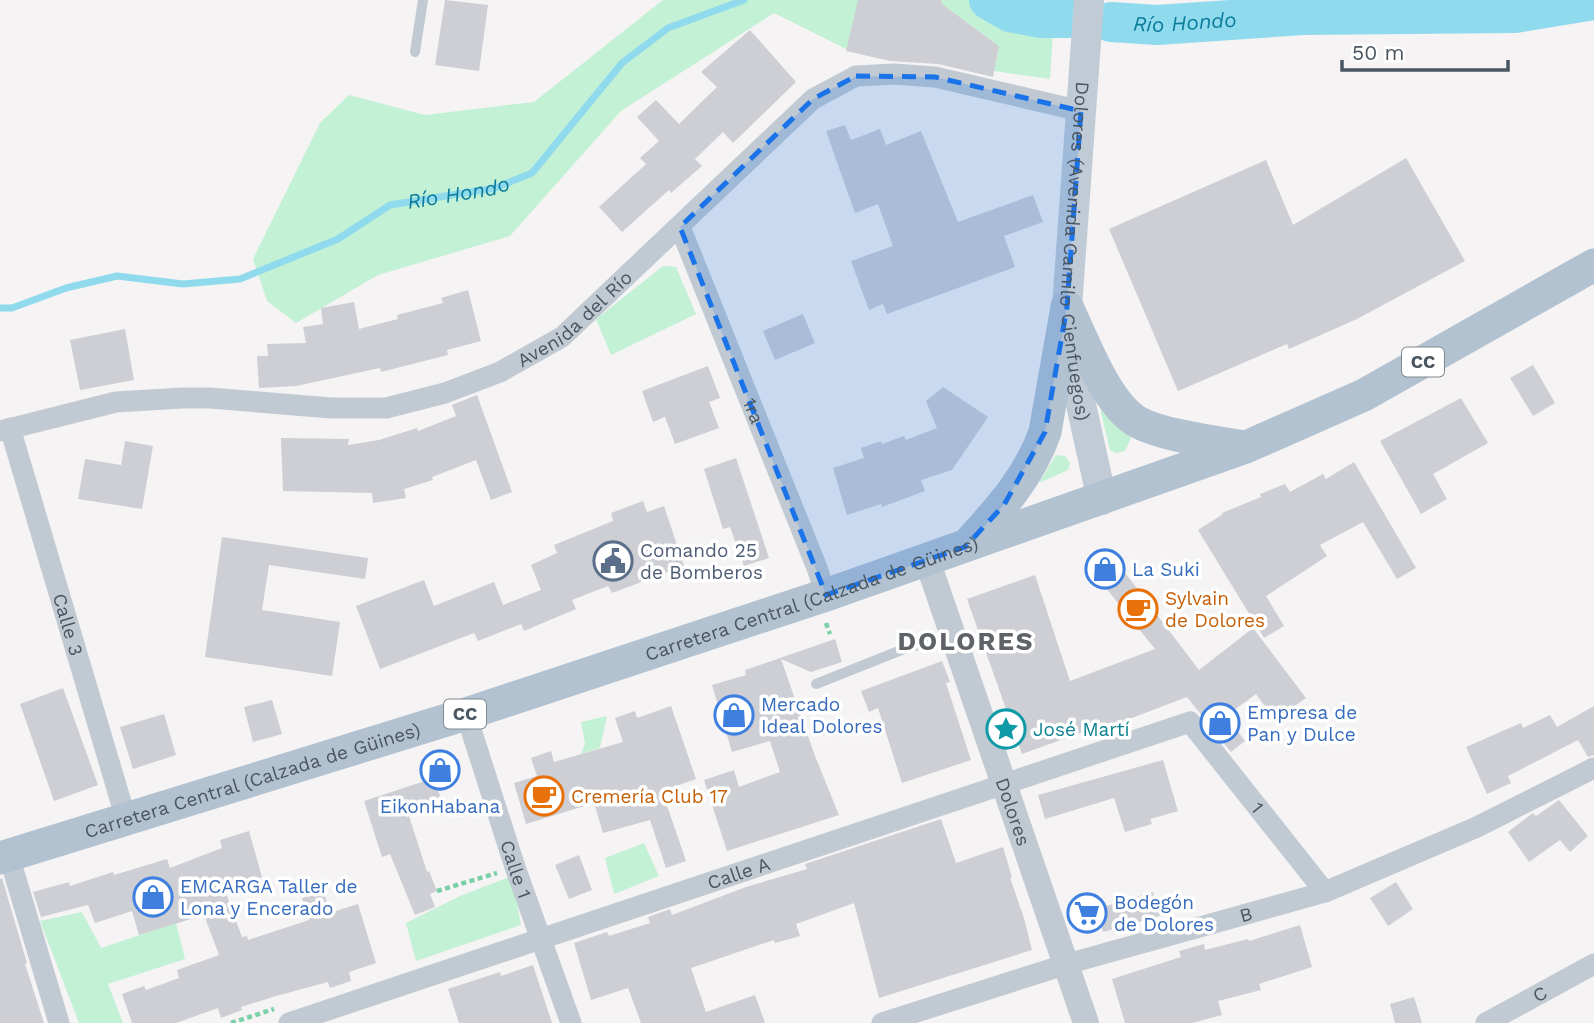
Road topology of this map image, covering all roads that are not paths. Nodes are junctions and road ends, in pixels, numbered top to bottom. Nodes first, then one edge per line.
1 (423, 0) edge
2 (1089, 0) edge
3 (415, 52) dead end
4 (1081, 111) junction
5 (680, 228) junction
6 (1594, 265) edge
7 (1067, 307) junction
8 (5, 430) edge
9 (1246, 447) junction
10 (1102, 500) junction
11 (965, 547) junction
12 (927, 560) junction
13 (826, 595) junction
14 (954, 638) junction
15 (816, 684) dead end
16 (466, 714) junction
17 (1190, 722) joint
18 (1594, 768) edge
19 (1004, 785) junction
20 (126, 819) junction
21 (4, 857) edge
22 (1325, 892) junction
23 (540, 939) junction
24 (1067, 964) junction
25 (1594, 964) edge
26 (59, 1023) edge
27 (289, 1023) edge
28 (571, 1023) edge
29 (882, 1023) edge
30 (1086, 1023) edge
31 (1486, 1023) edge

1 - 3 lane
2 - 4 main road, Dolores (Avenida Camilo Cienfuegos)
4 - 5 street, Avenida del Río
4 - 7 main road, Dolores (Avenida Camilo Cienfuegos)
5 - 8 street, Avenida del Río
5 - 13 street, 1ra
6 - 9 main road, Carretera Central (Calzada de Güines) / CC
7 - 9 main road
7 - 10 main road, Dolores (Avenida Camilo Cienfuegos)
7 - 11 main road
8 - 20 street, Calle 3
9 - 10 main road, Carretera Central (Calzada de Güines) / CC
10 - 11 main road, Carretera Central (Calzada de Güines) / CC
11 - 12 main road, Carretera Central (Calzada de Güines) / CC
12 - 13 main road, Carretera Central (Calzada de Güines) / CC
12 - 14 street, Dolores
13 - 16 main road, Carretera Central (Calzada de Güines) / CC
14 - 15 lane
14 - 19 street, Dolores
16 - 20 main road, Carretera Central (Calzada de Güines) / CC
16 - 23 street, Calle 1
17 - 19 street, Calle A
17 - 22 street, 1
18 - 22 street, B
19 - 23 street, Calle A
19 - 24 street, Dolores
20 - 21 main road, Carretera Central (Calzada de Güines) / CC
21 - 26 street
22 - 24 street, B
23 - 27 street, Calle A
23 - 28 street, Calle 1
24 - 29 street, B
24 - 30 street, Dolores
25 - 31 street, C

